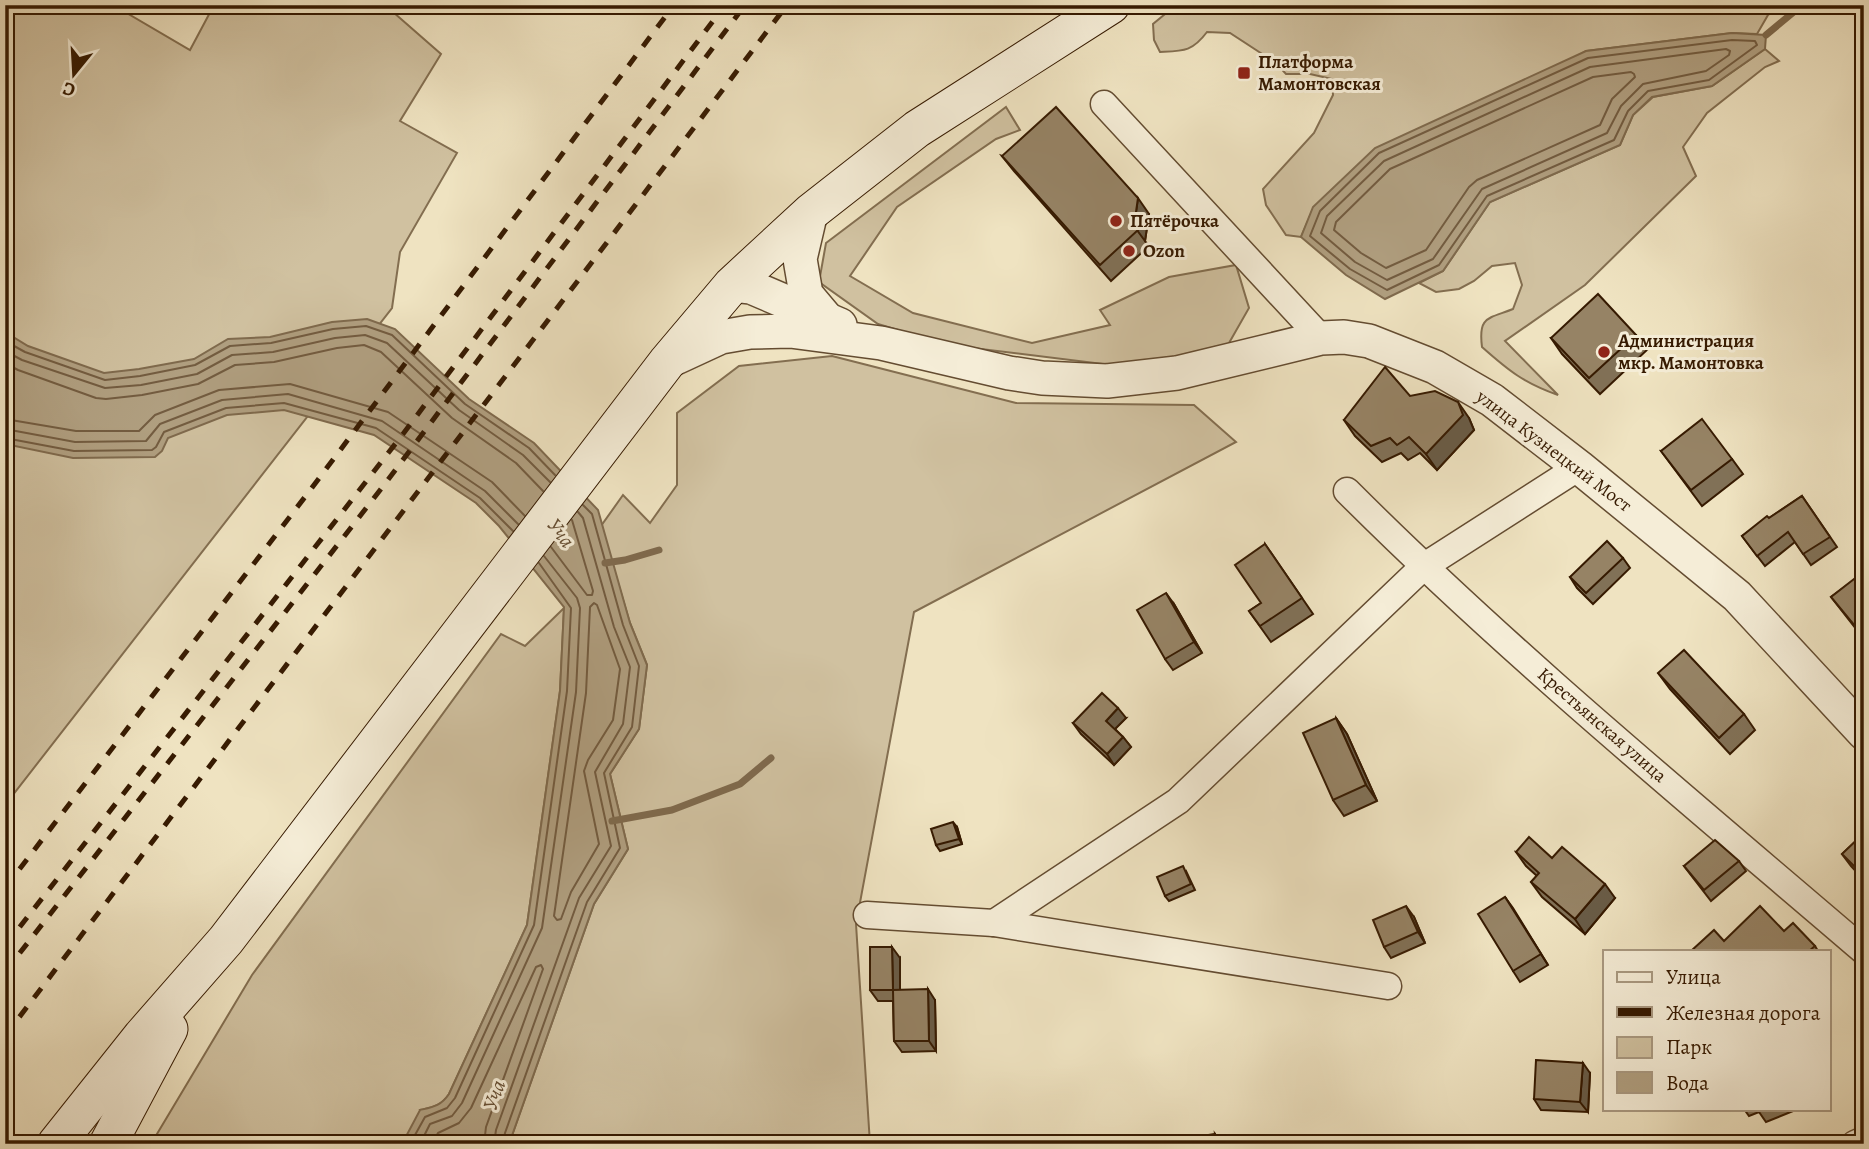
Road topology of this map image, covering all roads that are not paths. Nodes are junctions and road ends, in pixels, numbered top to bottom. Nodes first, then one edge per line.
1 (1100, 12) edge
2 (1104, 104) dead end
3 (811, 212) junction
4 (732, 285) junction
5 (827, 319) junction
6 (790, 331) junction
7 (1321, 338) junction
8 (881, 343) junction
9 (667, 362) junction
10 (1579, 467) junction
11 (1347, 491) dead end
12 (1423, 568) junction
13 (1864, 733) edge
14 (867, 915) dead end
15 (994, 923) junction
16 (226, 940) junction
17 (1864, 951) edge
18 (1388, 986) dead end
19 (1864, 1140) edge
20 (56, 1144) edge
21 (108, 1144) edge
22 (1855, 1144) edge

1 - 3 main road
2 - 7 street
3 - 4 main road
3 - 5 street
4 - 5 street
4 - 6 street
4 - 9 main road
5 - 8 street
6 - 8 street
6 - 9 street
7 - 8 street, улица Кузнецкий Мост
7 - 10 street, улица Кузнецкий Мост
9 - 16 main road
10 - 12 street
10 - 13 street, улица Кузнецкий Мост
11 - 12 street, Крестьянская улица
12 - 15 street
12 - 17 street, Крестьянская улица
14 - 15 street
15 - 18 street
16 - 20 main road
16 - 21 main road
19 - 22 street

